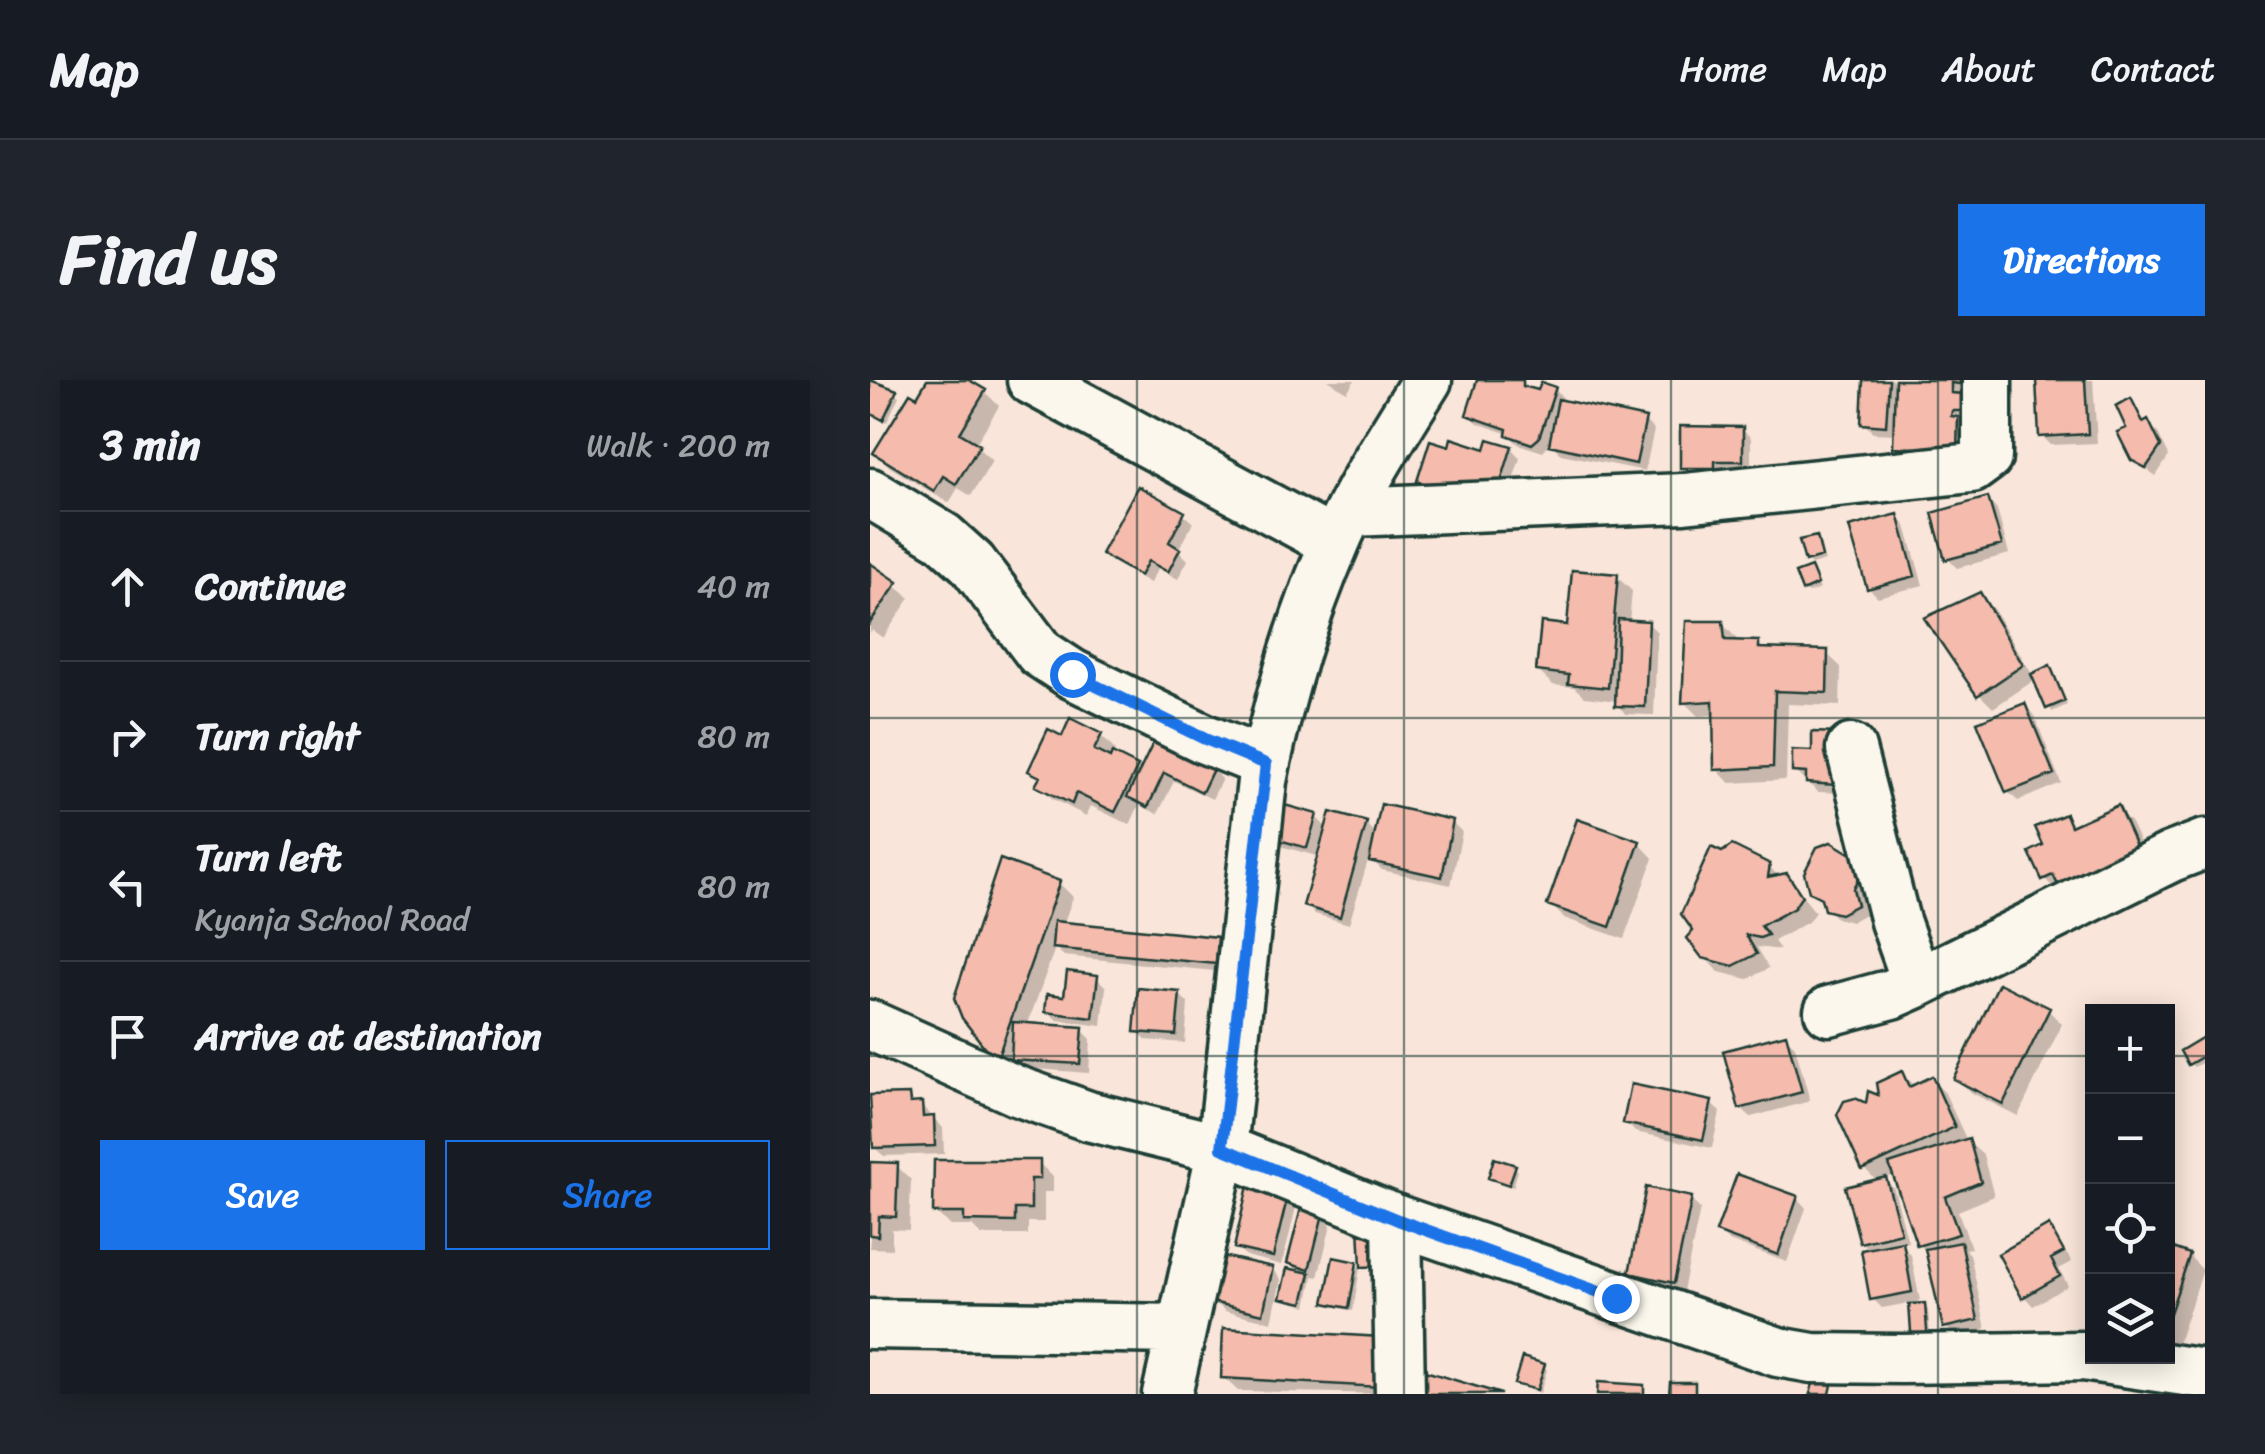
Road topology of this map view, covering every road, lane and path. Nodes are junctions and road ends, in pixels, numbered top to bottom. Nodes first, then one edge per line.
1 (1032, 380) edge
2 (1427, 380) edge
3 (1987, 380) edge
4 (870, 494) edge
5 (1342, 527) junction
6 (1851, 748) dead end
7 (1266, 764) junction
8 (2205, 844) edge
9 (1917, 983) junction
10 (1830, 1011) dead end
11 (870, 1025) edge
12 (1222, 1148) junction
13 (1398, 1220) junction
14 (870, 1324) edge
15 (1180, 1330) junction
16 (2205, 1374) edge
17 (1902, 1377) edge
18 (1167, 1394) edge
19 (1400, 1394) edge

1 - 5 street
2 - 5 street
3 - 5 street
4 - 7 street
5 - 7 street
6 - 9 street
7 - 12 street
8 - 9 street
9 - 10 street
11 - 12 street
12 - 13 street
12 - 15 street
13 - 17 street
13 - 19 street
14 - 15 street
15 - 18 street
16 - 17 street

